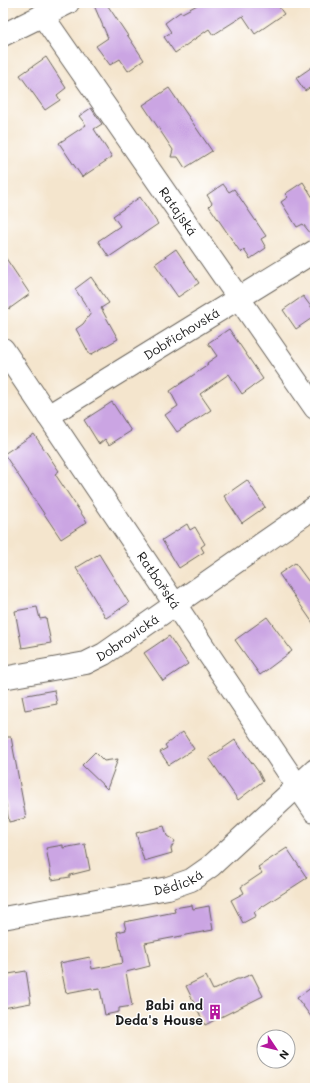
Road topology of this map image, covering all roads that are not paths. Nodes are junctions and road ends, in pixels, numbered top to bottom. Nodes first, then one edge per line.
1 (68, 3) edge
2 (42, 15) junction
3 (3, 35) edge
4 (315, 251) edge
5 (240, 297) junction
6 (3, 349) edge
7 (315, 408) edge
8 (48, 416) junction
9 (315, 507) edge
10 (176, 605) junction
11 (3, 678) edge
12 (315, 770) edge
13 (298, 786) junction
14 (315, 812) edge
15 (3, 918) edge

1 - 2 street
2 - 3 street
2 - 5 street, Ratajská
4 - 5 street, Dobřichovská
5 - 7 street, Ratajská
5 - 8 street, Dobřichovská
6 - 8 street, Ratbořská
8 - 10 street, Ratbořská
9 - 10 street, Dobrovická
10 - 11 street, Dobrovická
10 - 13 street, Ratbořská
12 - 13 street, Dědická
13 - 14 street, Ratbořská
13 - 15 street, Dědická

